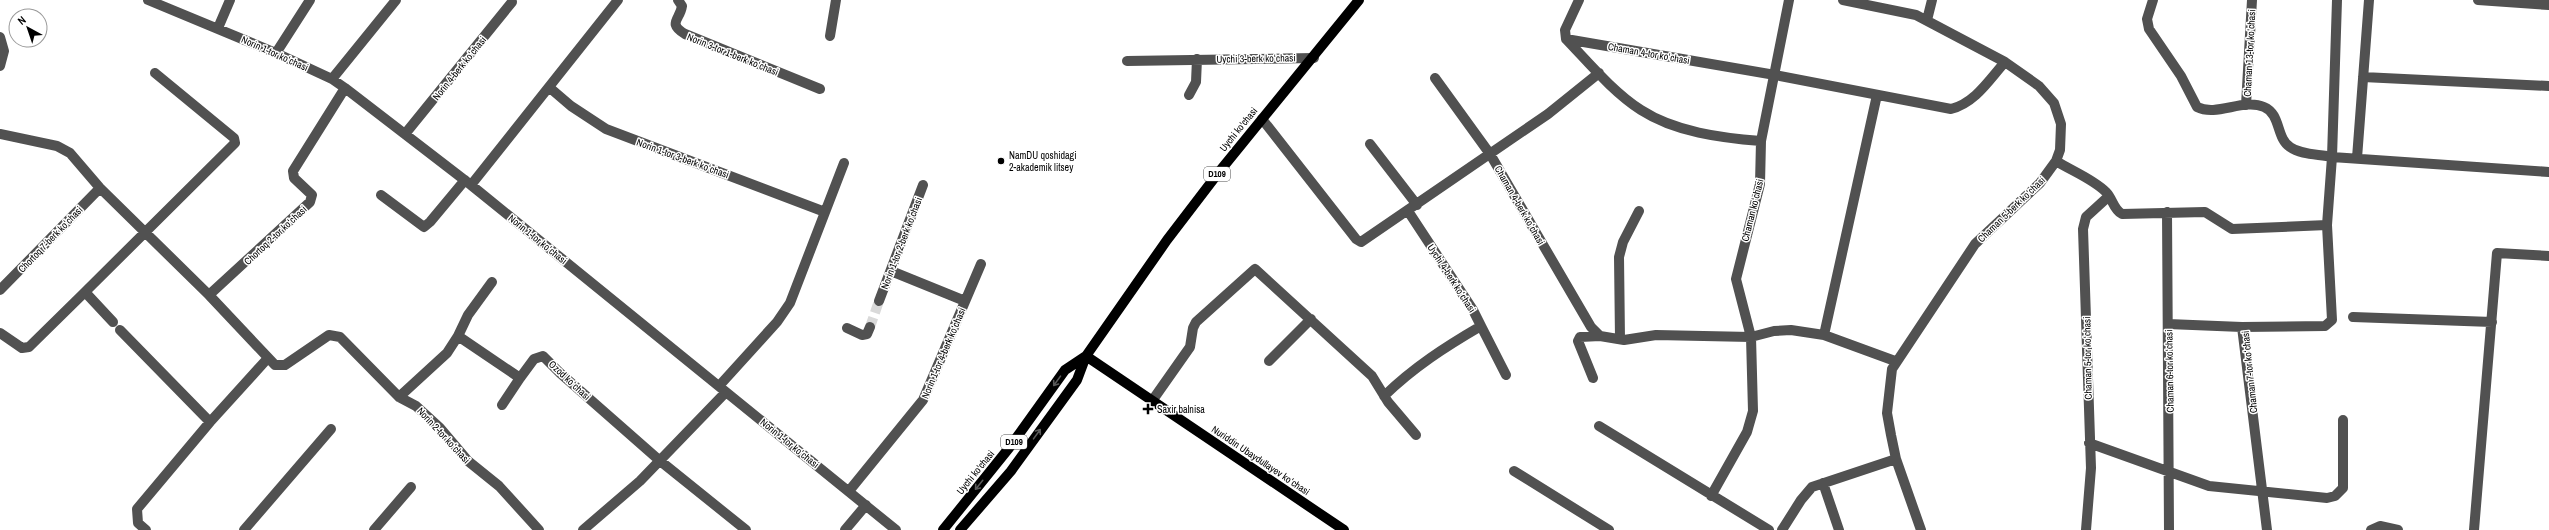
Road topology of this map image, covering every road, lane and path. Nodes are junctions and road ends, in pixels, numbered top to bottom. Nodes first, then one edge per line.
1 (148, 0) edge
2 (230, 0) edge
3 (310, 0) edge
4 (396, 0) edge
5 (618, 0) edge
6 (678, 0) edge
7 (836, 0) edge
8 (1359, 0) edge
9 (1579, 0) edge
10 (1789, 0) edge
11 (1843, 0) edge
12 (1932, 0) edge
13 (2153, 0) edge
14 (2252, 0) edge
15 (2337, 0) edge
16 (2368, 0) edge
17 (2478, 0) edge
18 (512, 2) dead end
19 (2549, 4) edge
20 (1927, 20) junction
21 (218, 28) junction
22 (830, 36) dead end
23 (0, 37) edge
24 (1566, 39) junction
25 (276, 53) junction
26 (1314, 58) junction
27 (1197, 59) junction
28 (1127, 61) dead end
29 (2005, 62) junction
30 (0, 66) edge
31 (155, 73) dead end
32 (1599, 73) junction
33 (1775, 75) junction
34 (2363, 77) junction
35 (1435, 78) dead end
36 (332, 79) junction
37 (2549, 86) edge
38 (345, 88) junction
39 (550, 88) junction
40 (820, 88) dead end
41 (1877, 94) junction
42 (1190, 95) dead end
43 (2246, 105) junction
44 (1262, 119) junction
45 (0, 134) edge
46 (405, 134) junction
47 (1761, 141) junction
48 (1370, 144) dead end
49 (1490, 154) junction
50 (2332, 157) junction
51 (2357, 158) junction
52 (2056, 161) junction
53 (844, 163) dead end
54 (2549, 172) edge
55 (468, 182) junction
56 (923, 185) dead end
57 (100, 188) junction
58 (381, 195) dead end
59 (2109, 196) junction
60 (1416, 205) junction
61 (1408, 211) junction
62 (1639, 211) dead end
63 (825, 212) junction
64 (2167, 212) junction
65 (2327, 225) junction
66 (145, 231) junction
67 (2549, 256) edge
68 (981, 264) dead end
69 (890, 271) junction
70 (492, 282) dead end
71 (0, 290) edge
72 (85, 292) junction
73 (209, 296) junction
74 (879, 301) tunnel mouth
75 (965, 301) junction
76 (2353, 317) dead end
77 (1311, 319) junction
78 (113, 322) dead end
79 (2492, 322) junction
80 (2168, 324) junction
81 (1481, 326) junction
82 (870, 327) dead end
83 (2242, 327) junction
84 (847, 328) dead end
85 (120, 330) dead end
86 (0, 333) edge
87 (1824, 335) junction
88 (458, 336) junction
89 (1600, 336) junction
90 (1751, 337) junction
91 (1620, 339) junction
92 (1086, 356) junction
93 (268, 358) junction
94 (1269, 361) dead end
95 (1895, 361) junction
96 (1506, 375) dead end
97 (520, 378) junction
98 (1593, 378) dead end
99 (722, 389) junction
100 (1384, 396) junction
101 (399, 397) junction
102 (1152, 401) junction
103 (502, 405) dead end
104 (2342, 420) dead end
105 (210, 422) junction
106 (1599, 426) dead end
107 (331, 428) dead end
108 (1416, 435) dead end
109 (2089, 443) junction
110 (1896, 459) junction
111 (659, 460) junction
112 (1514, 471) dead end
113 (2170, 473) junction
114 (1823, 483) junction
115 (411, 487) dead end
116 (849, 491) junction
117 (2262, 493) junction
118 (1711, 496) junction
119 (866, 505) junction
120 (143, 529) edge
121 (244, 530) edge
122 (374, 530) edge
123 (539, 530) edge
124 (584, 530) edge
125 (746, 530) edge
126 (845, 530) edge
127 (896, 530) edge
128 (944, 530) edge
129 (960, 530) edge
130 (1344, 530) edge
131 (1609, 530) edge
132 (1769, 530) edge
133 (1782, 530) edge
134 (1839, 530) edge
135 (1922, 530) edge
136 (2086, 530) edge
137 (2169, 530) edge
138 (2267, 530) edge
139 (2371, 530) edge
140 (2398, 530) edge
141 (2474, 530) edge

1 - 21 street, Norin 1-tor koʻchasi
2 - 21 street
3 - 25 street
4 - 36 street
5 - 39 street
6 - 40 street, Norin 3-tor 1-berk koʻchasi
7 - 22 street
8 - 26 main road, Uychi ko'chasi / D109
9 - 24 street
10 - 33 street
11 - 20 street, Chaman 5-berk koʻchasi
12 - 20 street
13 - 43 street
14 - 43 street, Chaman 13-tor koʻchasi
15 - 50 street
16 - 34 street
17 - 19 street
18 - 46 street, Norin 4-berk koʻchasi
20 - 29 street, Chaman 5-berk koʻchasi
21 - 25 street, Norin 1-tor koʻchasi
23 - 30 street
24 - 32 street
24 - 33 street, Chaman 4-tor koʻchasi
25 - 36 street, Norin 1-tor koʻchasi
26 - 27 street, Uychi 3-berk koʻchasi
26 - 44 main road, Uychi ko'chasi / D109
27 - 28 street, Uychi 3-berk koʻchasi
27 - 42 street
29 - 41 street, Chaman 4-tor koʻchasi
29 - 52 street, Chaman 5-berk koʻchasi
31 - 66 street
32 - 47 street
32 - 49 street
33 - 41 street, Chaman 4-tor koʻchasi
33 - 47 street
34 - 37 street
34 - 51 street
35 - 49 street, Chaman 4-berk koʻchasi
36 - 38 street, Norin 1-tor koʻchasi
38 - 46 street, Norin 1-tor koʻchasi
38 - 73 street, Chortoq 2-tor koʻchasi
39 - 55 street
39 - 63 street, Norin 1-tor 3-berk koʻchasi
41 - 87 street
43 - 50 street
44 - 61 street
44 - 92 main road, Uychi ko'chasi / D109
45 - 57 street
46 - 55 street, Norin 1-tor koʻchasi
47 - 90 street, Chaman koʻchasi
48 - 60 street
49 - 60 street
49 - 89 street, Chaman 4-berk koʻchasi
50 - 51 street
50 - 65 street
51 - 54 street
52 - 59 street
52 - 95 street, Chaman 5-berk koʻchasi
53 - 63 street
55 - 58 street
55 - 99 street, Norin 1-tor koʻchasi
56 - 69 street, Norin 1-tor 2-berk koʻchasi
57 - 66 street
57 - 71 street, Chortoq 7-berk koʻchasi
59 - 64 street
59 - 109 street, Chaman 5-tor koʻchasi
60 - 61 street
61 - 81 street, Uychi 4-berk koʻchasi
62 - 91 street
63 - 99 street
64 - 65 street
64 - 80 street, Chaman 6-tor koʻchasi
65 - 83 street, Chaman 7-tor koʻchasi
66 - 72 street
66 - 73 street
67 - 79 street
68 - 75 street, Norin 1-tor 4-berk koʻchasi
69 - 74 street, Norin 1-tor 2-berk koʻchasi
69 - 75 street
70 - 88 street
72 - 78 street
72 - 86 street
73 - 93 street
75 - 116 street, Norin 1-tor 4-berk koʻchasi
76 - 79 street
77 - 94 street
77 - 100 street
77 - 102 street
79 - 141 street
80 - 83 street
80 - 113 street, Chaman 6-tor koʻchasi
81 - 96 street, Uychi 4-berk koʻchasi
81 - 100 street
82 - 84 street
83 - 117 street, Chaman 7-tor koʻchasi
85 - 105 street
87 - 90 street
87 - 95 street
88 - 97 street
88 - 101 street
89 - 91 street
89 - 98 street
90 - 91 street
90 - 118 street, Chaman koʻchasi
92 - 102 main road, Nuriddin Ubaydullayev koʻchasi
92 -> 128 main road, Uychi ko'chasi / D109
129 -> 92 main road, Uychi ko'chasi / D109
93 - 101 street, Norin 2-tor koʻchasi
93 - 105 street
95 - 110 street, Chaman 5-berk koʻchasi
97 - 103 street
97 - 111 street, Ozod koʻchasi
99 - 111 street
99 - 116 street, Norin 1-tor koʻchasi
100 - 108 street
101 - 123 street, Norin 2-tor koʻchasi
102 - 130 main road, Nuriddin Ubaydullayev koʻchasi
104 - 117 street
105 - 120 street
106 - 118 street
107 - 121 street
109 - 113 street
109 - 136 street, Chaman 5-tor koʻchasi
110 - 114 street
110 - 135 street, Chaman 5-berk koʻchasi
111 - 124 street
111 - 125 street, Ozod koʻchasi
112 - 131 street
113 - 117 street
113 - 137 street, Chaman 6-tor koʻchasi
114 - 133 street
114 - 134 street
115 - 122 street
116 - 119 street, Norin 1-tor koʻchasi
117 - 138 street, Chaman 7-tor koʻchasi
118 - 132 street
119 - 126 street
119 - 127 street, Norin 1-tor koʻchasi
139 - 140 street

